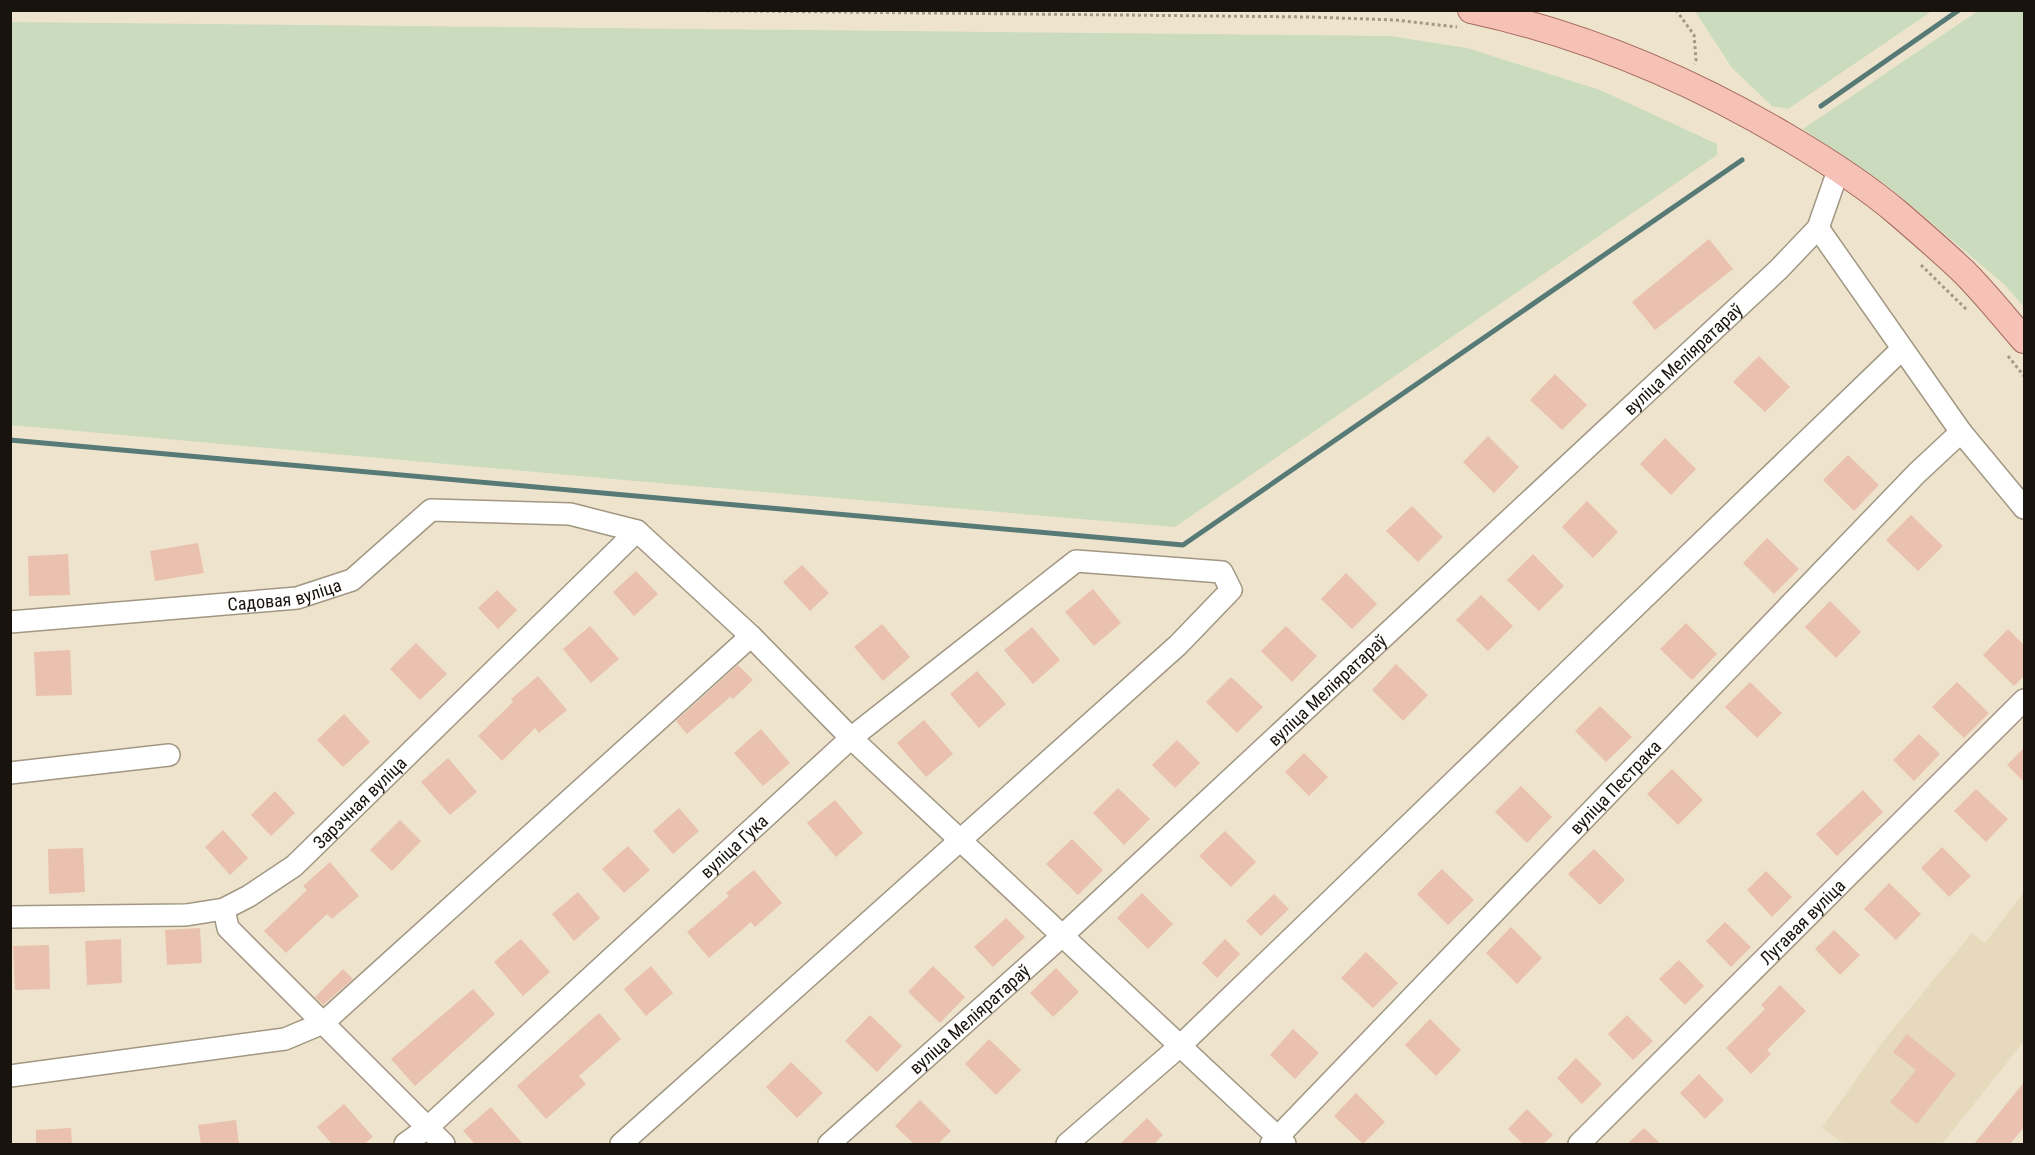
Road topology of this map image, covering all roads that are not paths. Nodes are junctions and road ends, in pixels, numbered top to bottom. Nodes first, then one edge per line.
1 (1465, 19) edge
2 (1839, 168) junction
3 (1818, 228) junction
4 (2013, 344) edge
5 (1902, 349) junction
6 (1961, 432) junction
7 (2025, 508) edge
8 (637, 531) junction
9 (10, 622) edge
10 (751, 636) junction
11 (2025, 700) edge
12 (851, 738) junction
13 (169, 755) dead end
14 (10, 773) edge
15 (960, 839) junction
16 (224, 909) junction
17 (10, 917) edge
18 (1062, 936) junction
19 (323, 1023) junction
20 (1180, 1046) junction
21 (10, 1076) edge
22 (427, 1128) junction
23 (1278, 1142) edge
24 (405, 1144) edge
25 (444, 1144) edge
26 (621, 1144) edge
27 (829, 1144) edge
28 (1067, 1144) edge
29 (1580, 1144) edge

1 - 2 main road
2 - 3 street
2 - 4 main road
3 - 5 street
3 - 18 street, вуліца Меліяратараў
5 - 6 street
5 - 20 street
6 - 7 street
6 - 23 street, вуліца Пестрака
8 - 9 street, Садовая вуліца
8 - 10 street
8 - 16 street, Зарэчная вуліца
10 - 12 street
10 - 19 street
11 - 29 street, Лугавая вуліца
12 - 15 street
12 - 15 street, вуліца Гука
12 - 22 street, вуліца Гука
13 - 14 street
15 - 18 street
15 - 26 street
16 - 17 street, Зарэчная вуліца
16 - 19 street
18 - 20 street
18 - 27 street, вуліца Меліяратараў
19 - 21 street
19 - 22 street
20 - 23 street
20 - 28 street
22 - 24 street, вуліца Гука
22 - 25 street

